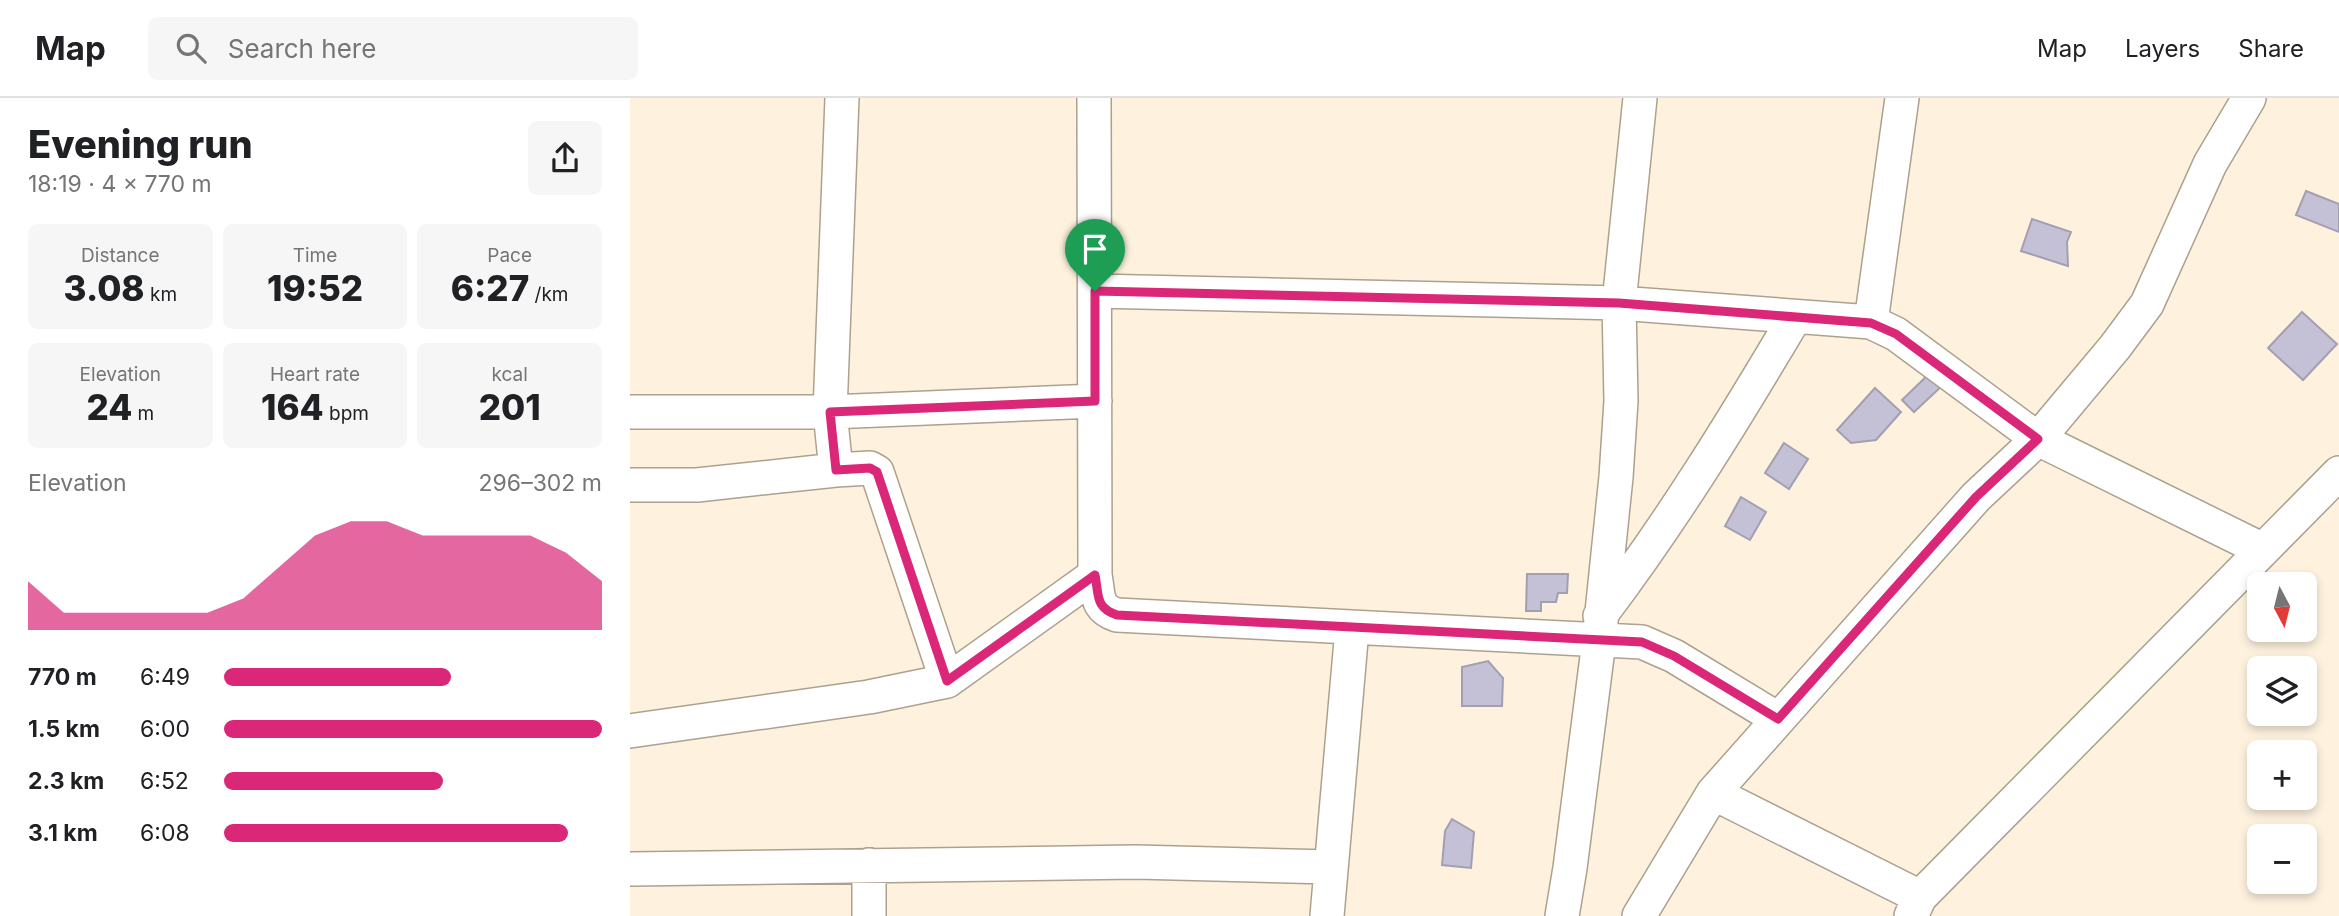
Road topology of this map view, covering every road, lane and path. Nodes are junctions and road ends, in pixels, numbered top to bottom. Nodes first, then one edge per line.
1 (842, 98) edge
2 (1094, 98) edge
3 (1640, 98) edge
4 (1902, 98) edge
5 (2249, 98) edge
6 (1095, 291) junction
7 (1619, 303) junction
8 (1795, 317) junction
9 (1871, 323) junction
10 (1095, 401) junction
11 (630, 412) edge
12 (830, 412) junction
13 (2038, 439) junction
14 (836, 470) junction
15 (630, 485) edge
16 (2334, 485) edge
17 (2263, 550) junction
18 (1095, 575) junction
19 (1352, 629) junction
20 (1599, 629) junction
21 (947, 681) junction
22 (1778, 719) junction
23 (630, 731) edge
24 (1713, 793) junction
25 (869, 865) junction
26 (1330, 867) junction
27 (630, 869) edge
28 (1915, 906) edge
29 (869, 916) edge
30 (1328, 916) edge
31 (1562, 916) edge
32 (1639, 916) edge

1 - 12 street
2 - 6 street
3 - 7 street
4 - 9 street
5 - 13 street
6 - 7 street
6 - 10 street
7 - 8 street
7 - 20 street
8 - 9 street
8 - 20 street
9 - 13 street
10 - 12 street
10 - 18 street
11 - 12 street
12 - 14 street
13 - 17 street
13 - 22 street
14 - 15 street
14 - 21 street
16 - 17 street
17 - 28 street
18 - 19 street
18 - 21 street
19 - 20 street
19 - 26 street
20 - 22 street
20 - 31 street
21 - 23 street
22 - 24 street
24 - 28 street
24 - 32 street
25 - 26 street
25 - 27 street
25 - 29 street
26 - 30 street

